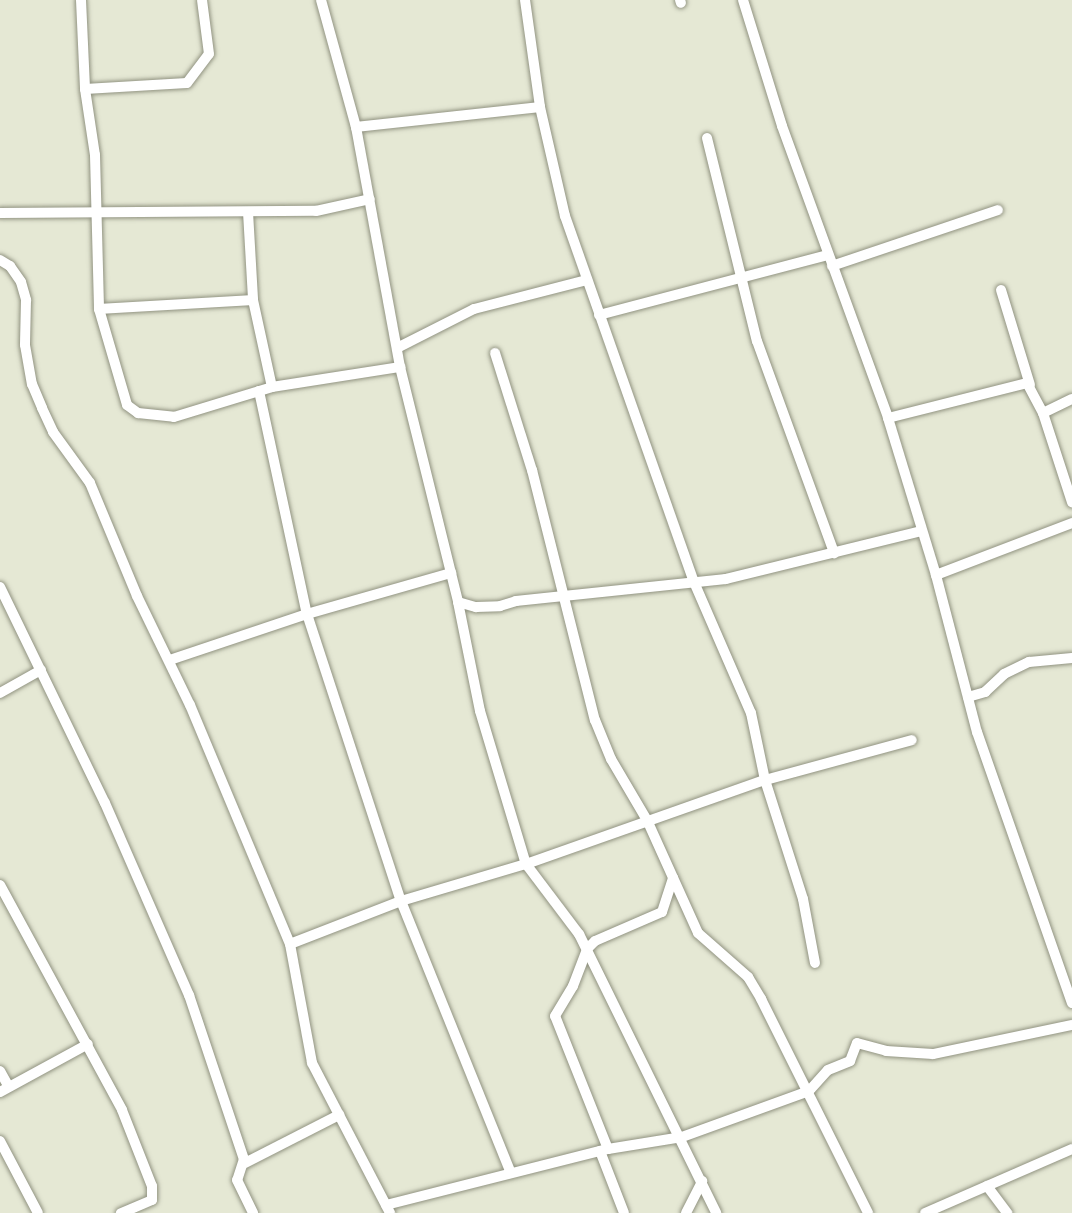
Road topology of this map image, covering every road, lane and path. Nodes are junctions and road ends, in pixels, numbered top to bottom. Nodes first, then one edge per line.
1 (81, 0) edge
2 (202, 0) edge
3 (321, 0) edge
4 (525, 0) edge
5 (743, 0) edge
6 (85, 89) junction
7 (540, 107) junction
8 (356, 127) junction
9 (707, 138) dead end
10 (370, 199) junction
11 (998, 210) dead end
12 (249, 212) junction
13 (0, 213) edge
14 (96, 213) junction
15 (0, 260) edge
16 (830, 261) junction
17 (587, 280) junction
18 (742, 281) junction
19 (1001, 290) dead end
20 (253, 300) junction
21 (99, 309) junction
22 (599, 315) junction
23 (397, 348) junction
24 (495, 353) dead end
25 (400, 367) junction
26 (1030, 385) junction
27 (272, 387) junction
28 (259, 391) junction
29 (1072, 399) edge
30 (1043, 413) junction
31 (888, 418) junction
32 (1072, 501) edge
33 (1072, 523) edge
34 (921, 531) junction
35 (834, 553) junction
36 (451, 573) junction
37 (936, 575) junction
38 (694, 582) junction
39 (0, 586) edge
40 (564, 597) junction
41 (458, 602) junction
42 (307, 614) junction
43 (1072, 658) edge
44 (170, 660) junction
45 (41, 670) junction
46 (0, 693) edge
47 (968, 697) junction
48 (912, 740) dead end
49 (765, 780) junction
50 (647, 820) junction
51 (526, 864) junction
52 (674, 878) junction
53 (0, 885) edge
54 (401, 901) junction
55 (290, 944) junction
56 (587, 949) junction
57 (815, 963) dead end
58 (1072, 1003) edge
59 (1072, 1025) edge
60 (88, 1044) junction
61 (0, 1071) edge
62 (4, 1089) edge
63 (809, 1090) junction
64 (339, 1115) junction
65 (682, 1137) junction
66 (0, 1141) edge
67 (1072, 1149) edge
68 (604, 1150) junction
69 (245, 1163) junction
70 (511, 1173) junction
71 (702, 1181) junction
72 (987, 1186) junction
73 (388, 1209) edge
74 (126, 1212) edge
75 (38, 1213) edge
76 (253, 1213) edge
77 (624, 1213) edge
78 (686, 1213) edge
79 (716, 1213) edge
80 (868, 1213) edge
81 (925, 1213) edge
82 (1006, 1213) edge

1 - 6 street
2 - 6 street
3 - 8 street
4 - 7 street
5 - 16 street
6 - 14 street
7 - 8 street
7 - 17 street
8 - 10 street
9 - 18 street
10 - 12 street
10 - 23 street
11 - 16 street
12 - 14 street
12 - 20 street
13 - 14 street
14 - 21 street
15 - 44 street
16 - 18 street
16 - 31 street
17 - 22 street
17 - 23 street
18 - 22 street
18 - 35 street
19 - 26 street
20 - 21 street
20 - 27 street
21 - 28 street
22 - 38 street
23 - 25 street
24 - 40 street
25 - 27 street
25 - 36 street
26 - 30 street
26 - 31 street
27 - 28 street
28 - 42 street
29 - 30 street
30 - 32 street
31 - 34 street
33 - 37 street
34 - 35 street
34 - 37 street
35 - 38 street
36 - 41 street
36 - 42 street
37 - 47 street
38 - 40 street
38 - 49 street
39 - 45 street
40 - 41 street
40 - 50 street
41 - 51 street
42 - 44 street
42 - 54 street
43 - 47 street
44 - 55 street
45 - 46 street
45 - 69 street
47 - 58 street
48 - 49 street
49 - 50 street
49 - 57 street
50 - 51 street
50 - 52 street
51 - 54 street
51 - 56 street
52 - 56 street
52 - 63 street
53 - 60 street
54 - 55 street
54 - 70 street
55 - 64 street
56 - 65 street
56 - 68 street
59 - 63 street
60 - 62 street
60 - 74 street
61 - 62 street
63 - 65 street
63 - 80 street
64 - 69 street
64 - 73 street
65 - 68 street
65 - 71 street
66 - 75 street
67 - 72 street
68 - 70 street
68 - 77 street
69 - 76 street
70 - 73 street
71 - 78 street
71 - 79 street
72 - 81 street
72 - 82 street

